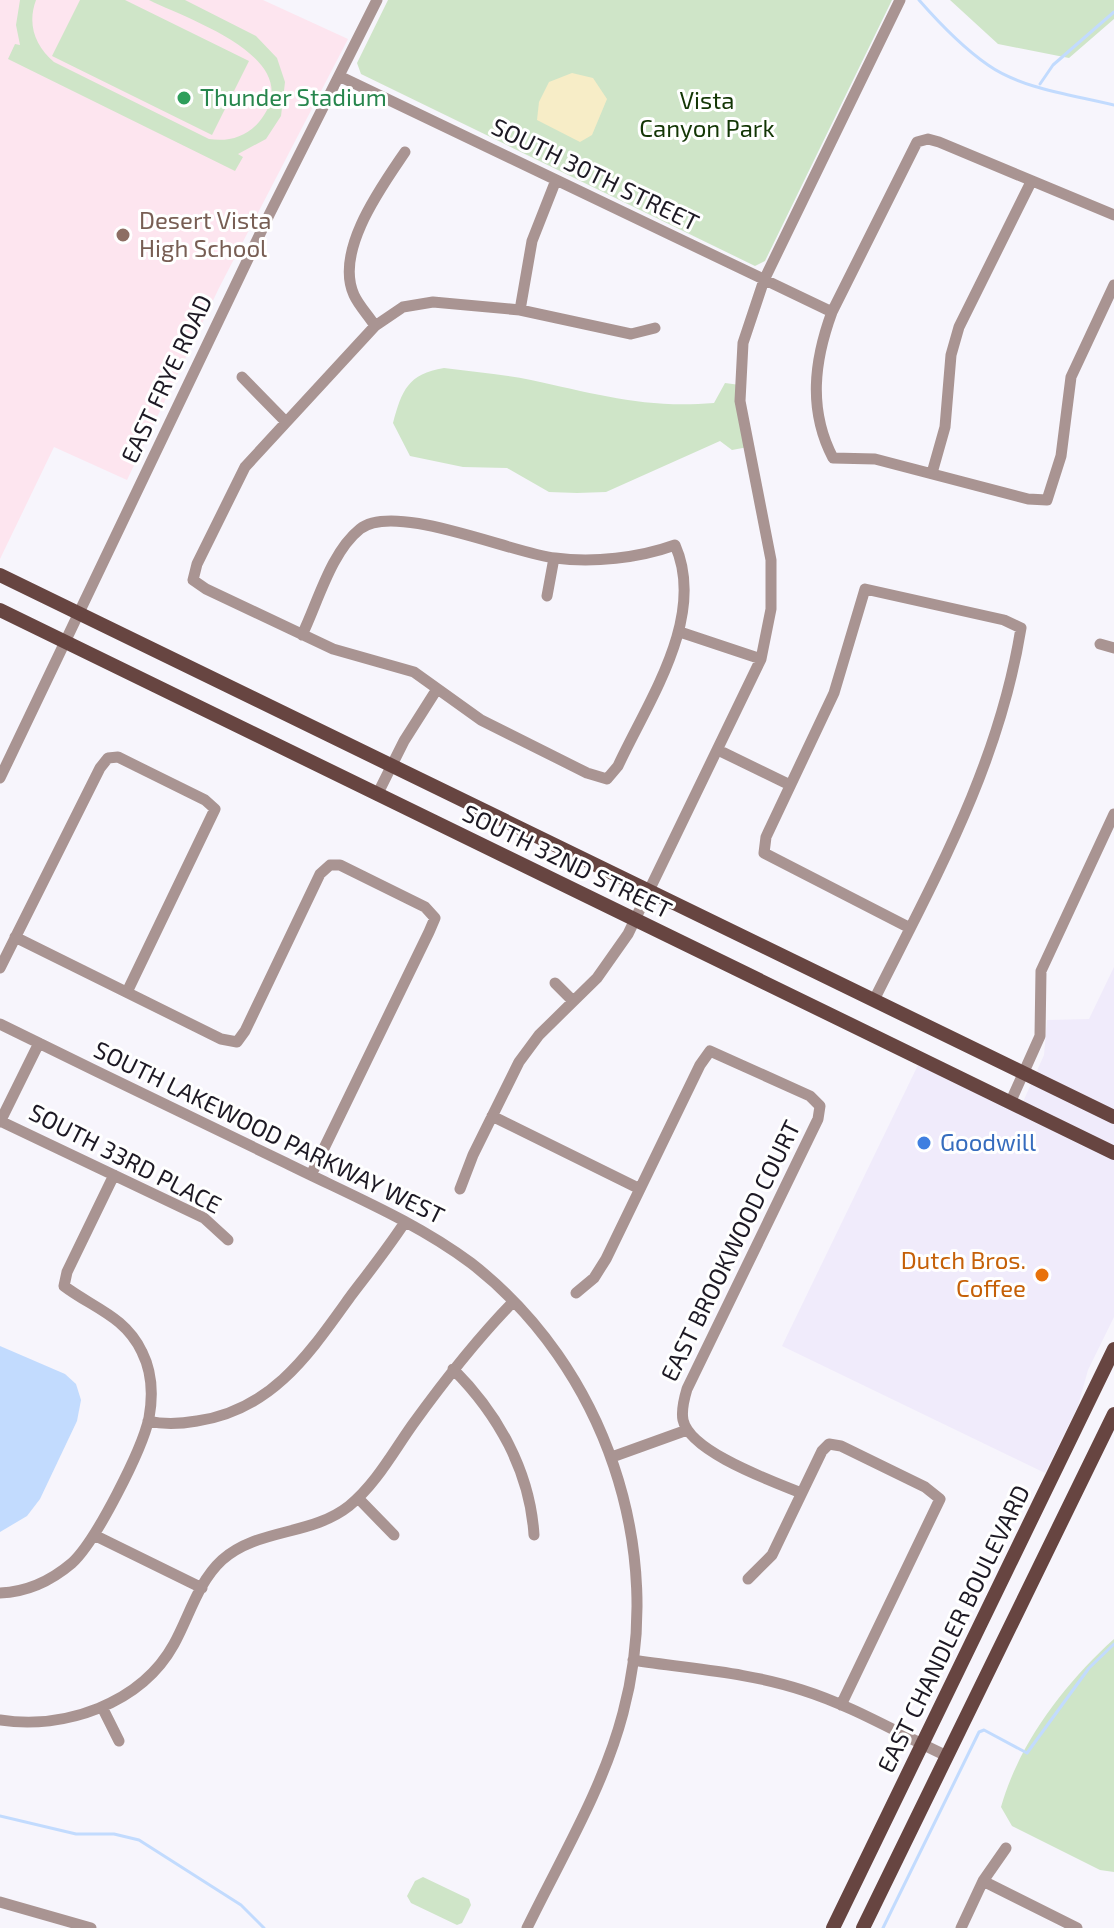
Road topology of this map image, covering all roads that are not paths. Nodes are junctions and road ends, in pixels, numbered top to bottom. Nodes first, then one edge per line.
1 (377, 0) edge
2 (899, 2) edge
3 (339, 76) junction
4 (405, 152) dead end
5 (556, 180) junction
6 (1031, 182) junction
7 (1114, 215) edge
8 (764, 280) junction
9 (1114, 285) edge
10 (520, 310) junction
11 (832, 312) junction
12 (375, 326) junction
13 (655, 328) dead end
14 (242, 377) dead end
15 (285, 421) junction
16 (932, 473) junction
17 (554, 558) junction
18 (0, 575) edge
19 (547, 596) dead end
20 (0, 610) edge
21 (80, 613) junction
22 (680, 632) junction
23 (302, 635) junction
24 (66, 642) junction
25 (1100, 644) dead end
26 (1114, 648) edge
27 (761, 659) junction
28 (437, 689) junction
29 (718, 750) junction
30 (393, 765) junction
31 (0, 778) edge
32 (790, 785) junction
33 (377, 795) junction
34 (1114, 814) edge
35 (649, 890) junction
36 (635, 920) junction
37 (910, 928) junction
38 (15, 937) junction
39 (0, 968) edge
40 (555, 983) dead end
41 (127, 992) junction
42 (874, 1000) junction
43 (573, 1001) junction
44 (0, 1024) edge
45 (39, 1043) junction
46 (1025, 1074) junction
47 (1010, 1103) junction
48 (492, 1116) junction
49 (1114, 1117) edge
50 (0, 1122) edge
51 (1114, 1153) edge
52 (114, 1175) junction
53 (311, 1175) junction
54 (460, 1189) dead end
55 (640, 1189) junction
56 (405, 1222) junction
57 (228, 1240) dead end
58 (576, 1293) dead end
59 (513, 1302) junction
60 (1114, 1349) edge
61 (453, 1369) junction
62 (1114, 1414) edge
63 (148, 1421) junction
64 (687, 1430) junction
65 (612, 1457) junction
66 (801, 1493) junction
67 (358, 1498) junction
68 (94, 1535) junction
69 (394, 1535) dead end
70 (534, 1535) dead end
71 (748, 1579) dead end
72 (202, 1588) junction
73 (0, 1593) edge
74 (633, 1660) junction
75 (841, 1705) junction
76 (102, 1707) junction
77 (0, 1720) edge
78 (119, 1741) dead end
79 (922, 1744) junction
80 (947, 1756) junction
81 (1006, 1848) dead end
82 (983, 1881) junction
83 (0, 1902) edge
84 (91, 1928) edge
85 (527, 1928) edge
86 (833, 1928) edge
87 (863, 1928) edge
88 (961, 1928) edge
89 (1077, 1928) edge

1 - 3 street, EAST FRYE ROAD
2 - 8 street
3 - 5 street, SOUTH 30TH STREET
3 - 21 street, EAST FRYE ROAD
4 - 12 street
5 - 8 street, SOUTH 30TH STREET
5 - 10 street
6 - 7 street
6 - 11 street
6 - 16 street
8 - 11 street, SOUTH 30TH STREET
8 - 27 street
9 - 16 street
10 - 12 street
10 - 13 street
11 - 16 street
12 - 15 street
14 - 15 street
15 - 23 street
17 - 19 street
17 - 22 street
17 - 23 street
18 - 21 main road, SOUTH 32ND STREET
20 - 24 main road, SOUTH 32ND STREET
21 - 24 street, EAST FRYE ROAD
21 - 30 main road, SOUTH 32ND STREET
22 - 27 street
22 - 28 street
23 - 28 street
24 - 31 street, EAST FRYE ROAD
24 - 33 main road, SOUTH 32ND STREET
25 - 26 street
27 - 29 street
28 - 30 street
29 - 32 street
29 - 35 street
30 - 33 street
30 - 35 main road, SOUTH 32ND STREET
32 - 37 street
32 - 37 street
33 - 36 main road, SOUTH 32ND STREET
34 - 46 street
35 - 36 street
35 - 42 main road, SOUTH 32ND STREET
36 - 43 street
36 - 47 main road, SOUTH 32ND STREET
37 - 42 street
38 - 39 street
38 - 41 street
38 - 41 street
40 - 43 street
41 - 53 street
42 - 46 main road, SOUTH 32ND STREET
43 - 48 street
44 - 45 street, SOUTH LAKEWOOD PARKWAY WEST
45 - 50 street
45 - 53 street, SOUTH LAKEWOOD PARKWAY WEST
46 - 47 street
46 - 49 main road, SOUTH 32ND STREET
47 - 51 main road, SOUTH 32ND STREET
48 - 54 street
48 - 55 street
50 - 52 street, SOUTH 33RD PLACE
52 - 57 street, SOUTH 33RD PLACE
52 - 63 street
53 - 56 street, SOUTH LAKEWOOD PARKWAY WEST
55 - 58 street
55 - 64 street, EAST BROOKWOOD COURT
56 - 59 street, SOUTH LAKEWOOD PARKWAY WEST
56 - 63 street
59 - 61 street
59 - 65 street, SOUTH LAKEWOOD PARKWAY WEST
60 - 79 main road, EAST CHANDLER BOULEVARD
61 - 67 street
61 - 70 street
62 - 80 main road, EAST CHANDLER BOULEVARD
63 - 68 street
64 - 65 street
64 - 66 street
65 - 74 street, SOUTH LAKEWOOD PARKWAY WEST
66 - 71 street
66 - 75 street
67 - 69 street
67 - 72 street
68 - 72 street
68 - 73 street
72 - 76 street
74 - 75 street
74 - 85 street, SOUTH LAKEWOOD PARKWAY WEST
75 - 79 street
76 - 77 street
76 - 78 street
79 - 80 street
79 - 86 main road, EAST CHANDLER BOULEVARD
80 - 87 main road, EAST CHANDLER BOULEVARD
81 - 82 street
82 - 88 street
82 - 89 street
83 - 84 street

